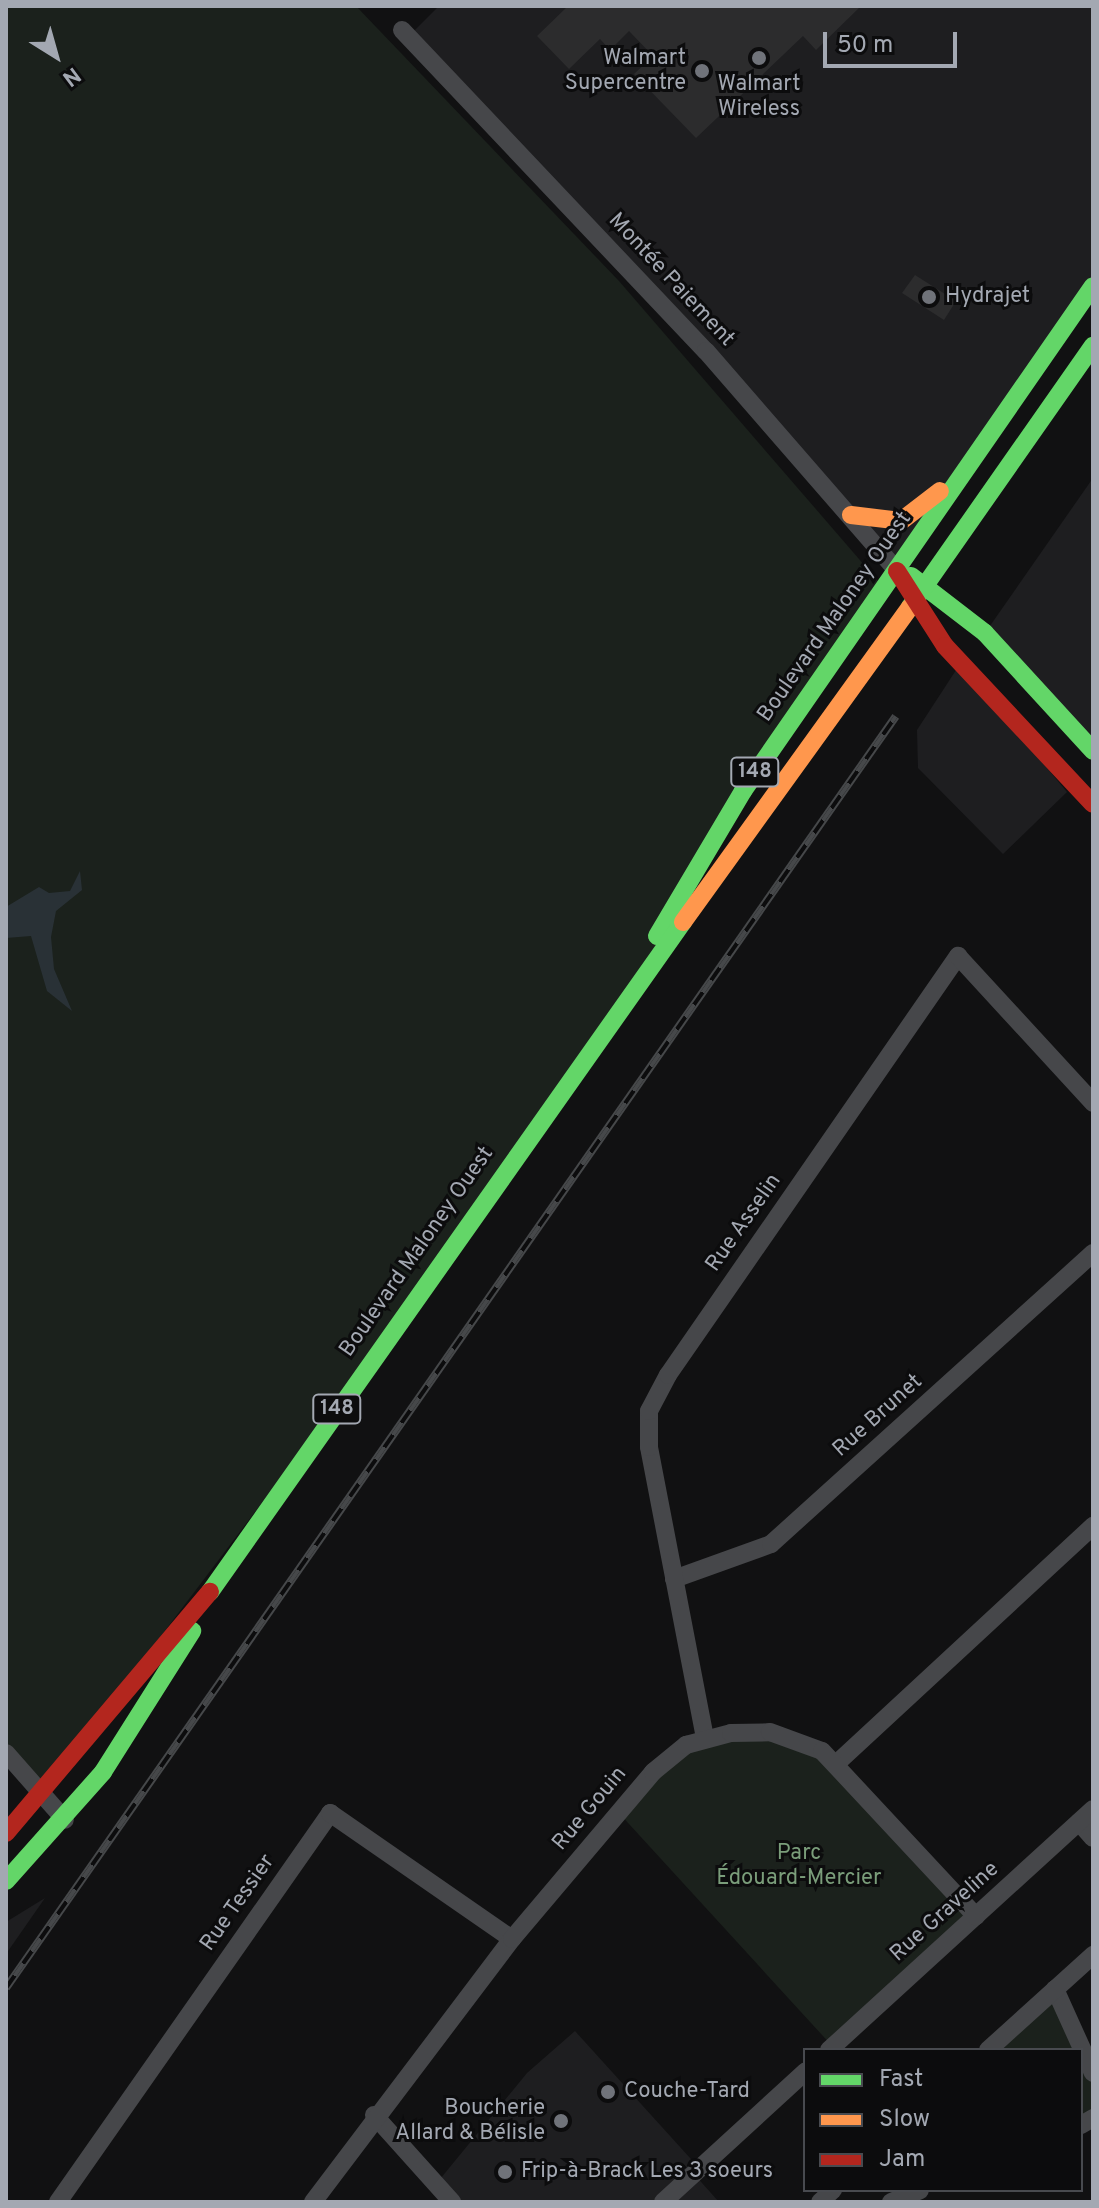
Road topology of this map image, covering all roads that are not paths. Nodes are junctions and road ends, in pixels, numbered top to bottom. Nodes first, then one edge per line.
1 (402, 30) dead end
2 (1093, 286) edge
3 (1093, 346) edge
4 (987, 441) junction
5 (851, 515) junction
6 (897, 571) junction
7 (926, 583) junction
8 (913, 604) junction
9 (1093, 751) edge
10 (1093, 804) edge
11 (634, 985) junction
12 (1093, 1103) edge
13 (1093, 1253) edge
14 (1093, 1526) edge
15 (674, 1579) junction
16 (214, 1587) junction
17 (705, 1738) junction
18 (6, 1753) edge
19 (837, 1763) junction
20 (42, 1793) junction
21 (1093, 1809) edge
22 (65, 1820) junction
23 (1079, 1822) junction
24 (6, 1833) edge
25 (1093, 1838) edge
26 (6, 1881) edge
27 (976, 1916) junction
28 (512, 1939) junction
29 (1093, 1955) edge
30 (1055, 1989) junction
31 (831, 2048) edge
32 (990, 2048) edge
33 (1082, 2048) edge
34 (1083, 2051) edge
35 (1093, 2073) edge
36 (803, 2074) edge
37 (374, 2115) junction
38 (915, 2192) edge
39 (58, 2202) edge
40 (313, 2202) edge
41 (452, 2202) edge
42 (663, 2202) edge
43 (891, 2202) edge

1 - 5 street, Montée Paiement
2 - 4 main road, Boulevard Maloney Ouest / 148
3 - 7 main road, Boulevard Maloney Ouest / 148
4 - 5 main road
4 - 6 main road, Boulevard Maloney Ouest / 148
5 - 6 street, Montée Paiement
6 - 7 main road, Montée Paiement
6 - 8 main road, Montée Paiement
6 - 11 main road, Boulevard Maloney Ouest / 148
7 - 8 main road, Boulevard Maloney Ouest / 148
7 - 9 main road, Montée Paiement
8 - 10 main road, Montée Paiement
8 - 11 main road, Boulevard Maloney Ouest / 148
11 - 16 main road, Boulevard Maloney Ouest / 148
12 - 15 street, Rue Asselin
13 - 15 street, Rue Brunet
14 - 19 street
15 - 17 street, Rue Asselin
16 - 20 main road, Boulevard Maloney Ouest / 148
16 - 22 main road, Boulevard Maloney Ouest / 148
17 - 19 street, Rue Gouin
17 - 28 street, Rue Gouin
18 - 20 street
19 - 27 street, Rue Gouin
20 - 22 street
20 - 24 main road, Boulevard Maloney Ouest / 148
21 - 23 street, Rue Graveline
22 - 26 main road, Boulevard Maloney Ouest / 148
23 - 25 street
23 - 27 street, Rue Graveline
27 - 31 street, Rue Graveline
28 - 37 street, Rue Gouin
28 - 39 street, Rue Tessier
29 - 30 street
30 - 32 street
30 - 33 street
34 - 35 street
36 - 42 street
37 - 40 street, Rue Gouin
37 - 41 street
38 - 43 street

